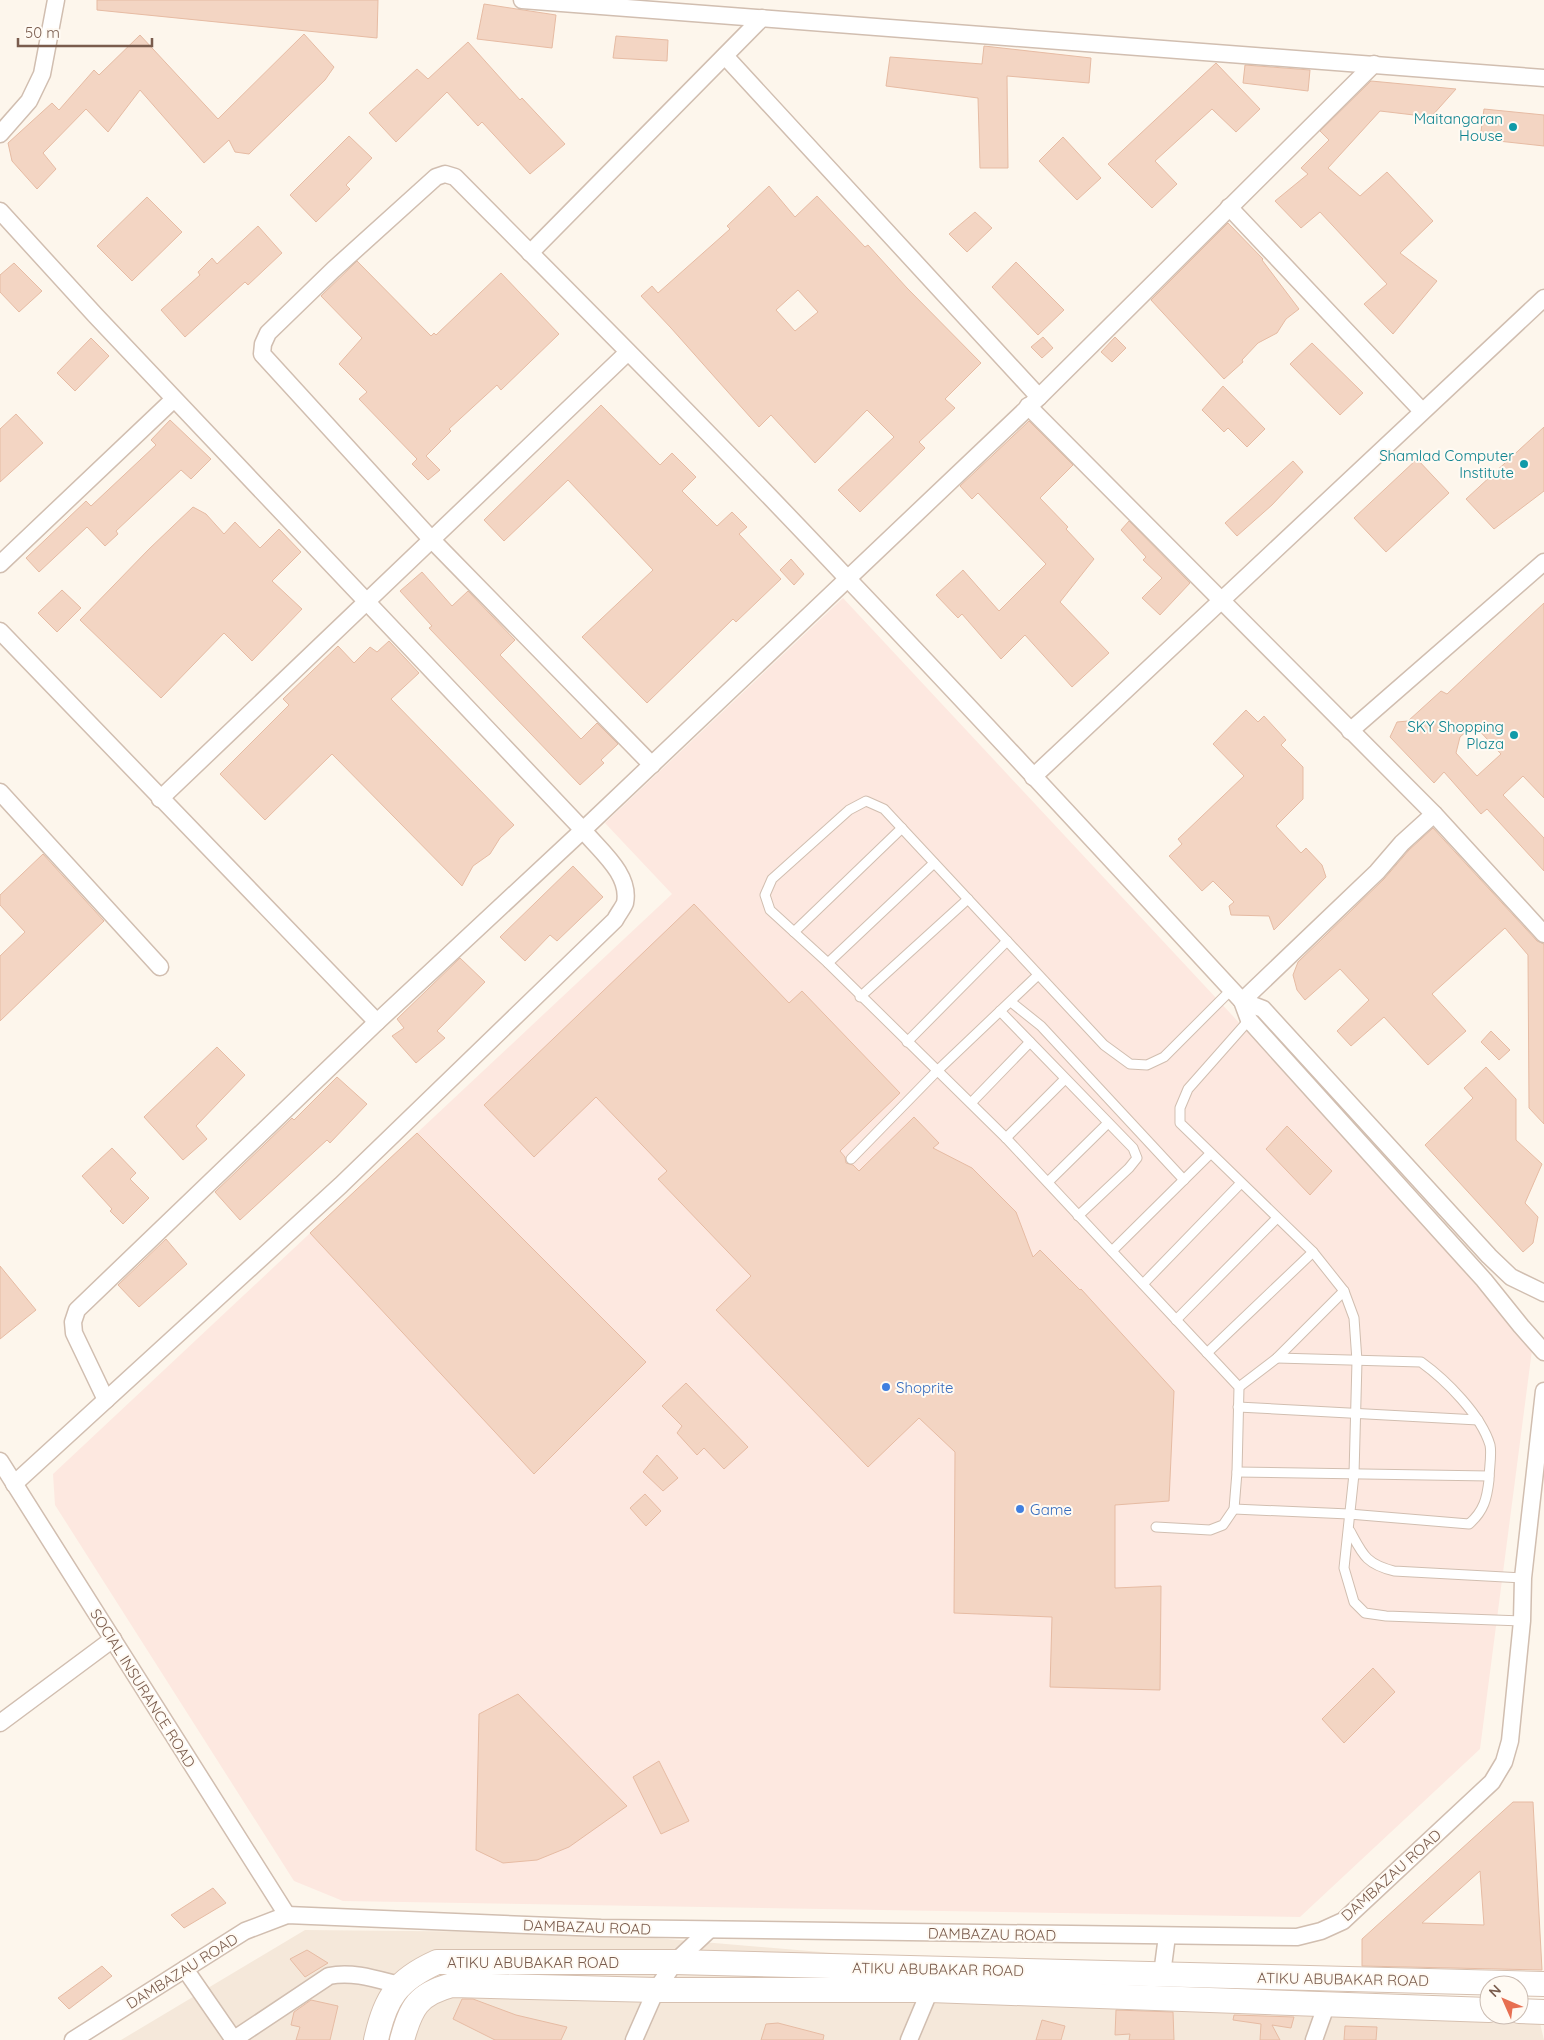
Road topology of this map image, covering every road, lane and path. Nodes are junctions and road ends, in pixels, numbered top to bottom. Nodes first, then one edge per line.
1 (56, 0) edge
2 (522, 0) edge
3 (762, 18) junction
4 (725, 56) junction
5 (1374, 64) junction
6 (1544, 78) edge
7 (0, 134) edge
8 (1229, 207) junction
9 (0, 211) edge
10 (530, 253) junction
11 (1544, 298) edge
12 (628, 352) junction
13 (174, 399) junction
14 (1034, 402) junction
15 (1422, 411) junction
16 (431, 538) junction
17 (1544, 562) edge
18 (0, 564) edge
19 (847, 578) junction
20 (1222, 601) junction
21 (367, 602) junction
22 (0, 631) edge
23 (1350, 731) junction
24 (652, 765) junction
25 (1033, 776) junction
26 (0, 792) edge
27 (160, 799) junction
28 (1434, 814) junction
29 (902, 828) junction
30 (583, 830) junction
31 (934, 862) junction
32 (968, 899) junction
33 (794, 932) junction
34 (1544, 934) edge
35 (1007, 941) junction
36 (828, 964) junction
37 (160, 967) dead end
38 (1038, 974) junction
39 (1236, 995) junction
40 (860, 997) junction
41 (1011, 1002) junction
42 (1000, 1011) junction
43 (1249, 1020) junction
44 (376, 1022) junction
45 (907, 1042) junction
46 (1030, 1042) junction
47 (938, 1071) junction
48 (1065, 1079) junction
49 (971, 1104) junction
50 (1108, 1123) junction
51 (1006, 1138) junction
52 (1210, 1154) junction
53 (851, 1159) dead end
54 (1184, 1180) junction
55 (1048, 1182) junction
56 (1241, 1183) junction
57 (1078, 1216) junction
58 (1277, 1218) junction
59 (1112, 1251) junction
60 (1313, 1252) junction
61 (1143, 1284) junction
62 (1344, 1291) junction
63 (1544, 1293) edge
64 (1176, 1320) junction
65 (1544, 1352) edge
66 (1207, 1353) junction
67 (1276, 1358) junction
68 (1357, 1361) junction
69 (1239, 1387) junction
70 (1544, 1391) edge
71 (106, 1400) junction
72 (1238, 1407) junction
73 (1357, 1414) junction
74 (1478, 1420) junction
75 (0, 1461) edge
76 (1237, 1472) junction
77 (1354, 1474) junction
78 (1489, 1476) junction
79 (14, 1484) junction
80 (1234, 1510) junction
81 (1349, 1514) junction
82 (1156, 1528) dead end
83 (1349, 1531) junction
84 (1523, 1578) junction
85 (1522, 1621) junction
86 (112, 1639) junction
87 (0, 1723) edge
88 (287, 1915) junction
89 (709, 1930) junction
90 (1167, 1936) junction
91 (675, 1962) junction
92 (185, 1969) junction
93 (1162, 1974) junction
94 (1544, 1984) edge
95 (399, 1985) junction
96 (656, 1990) junction
97 (930, 1990) junction
98 (1326, 2006) junction
99 (1479, 2010) edge
100 (1529, 2011) edge
101 (1544, 2012) edge
102 (73, 2040) edge
103 (234, 2040) edge
104 (376, 2040) edge
105 (403, 2040) edge
106 (634, 2040) edge
107 (910, 2040) edge
108 (1314, 2040) edge

1 - 7 street
2 - 3 street
3 - 4 street
3 - 5 street
4 - 10 street
4 - 14 street
5 - 6 street
5 - 8 street
8 - 14 street
8 - 15 street
9 - 13 street
10 - 12 street
10 - 16 street
11 - 15 street
12 - 16 street
12 - 19 street
13 - 18 street
13 - 21 street
14 - 19 street
14 - 20 street
15 - 20 street
16 - 21 street
16 - 24 street
17 - 23 street
19 - 24 street
19 - 25 street
20 - 23 street
20 - 25 street
21 - 27 street
21 - 30 street
22 - 27 street
23 - 28 street
24 - 30 street
25 - 39 street
26 - 37 street
27 - 44 street
28 - 34 street
28 - 39 street
29 - 31 lane
29 - 33 lane
29 - 33 lane
30 - 44 street
30 - 71 street
31 - 32 lane
31 - 36 lane
32 - 35 lane
32 - 40 lane
33 - 36 lane
35 - 38 lane
35 - 45 lane
36 - 40 lane
38 - 39 lane
38 - 41 lane
39 - 43 street
39 - 63 street
40 - 45 lane
41 - 42 lane
41 - 54 lane
42 - 46 lane
42 - 47 lane
43 - 52 lane
43 - 65 street
44 - 71 street
45 - 47 lane
46 - 48 lane
46 - 49 lane
47 - 49 lane
47 - 53 lane
48 - 50 lane
48 - 51 lane
49 - 51 lane
50 - 55 lane
50 - 57 lane
51 - 55 lane
52 - 54 lane
52 - 56 lane
54 - 59 lane
55 - 57 lane
56 - 58 lane
56 - 61 lane
57 - 59 lane
58 - 60 lane
58 - 64 lane
59 - 61 lane
60 - 62 lane
60 - 66 lane
61 - 64 lane
62 - 67 lane
62 - 68 lane
64 - 66 lane
66 - 69 lane
67 - 68 lane
67 - 69 lane
68 - 73 lane
68 - 74 lane
69 - 72 lane
70 - 84 street, DAMBAZAU ROAD
71 - 79 street
72 - 73 lane
72 - 76 lane
73 - 74 lane
73 - 77 lane
74 - 78 lane
75 - 79 street, SOCIAL INSURANCE ROAD
76 - 77 lane
76 - 80 lane
77 - 78 lane
77 - 81 lane
78 - 81 lane
79 - 86 street, SOCIAL INSURANCE ROAD
80 - 81 lane
80 - 82 lane
81 - 83 lane
83 - 84 lane
83 - 85 lane
84 - 85 street, DAMBAZAU ROAD
85 - 90 street, DAMBAZAU ROAD
86 - 87 street
86 - 88 street, SOCIAL INSURANCE ROAD
88 - 89 street, DAMBAZAU ROAD
88 - 92 street, DAMBAZAU ROAD
89 - 90 street, DAMBAZAU ROAD
89 - 91 street
90 - 93 street
91 - 93 street, ATIKU ABUBAKAR ROAD
91 - 95 street, ATIKU ABUBAKAR ROAD
91 - 96 street
92 - 102 street, DAMBAZAU ROAD
92 - 103 street
93 - 94 street, ATIKU ABUBAKAR ROAD
95 - 103 street
95 - 104 street, ATIKU ABUBAKAR ROAD
96 - 97 street
96 - 105 street
96 - 106 street
97 - 98 street
97 - 107 street
98 - 99 street
98 - 108 street
100 - 101 street

